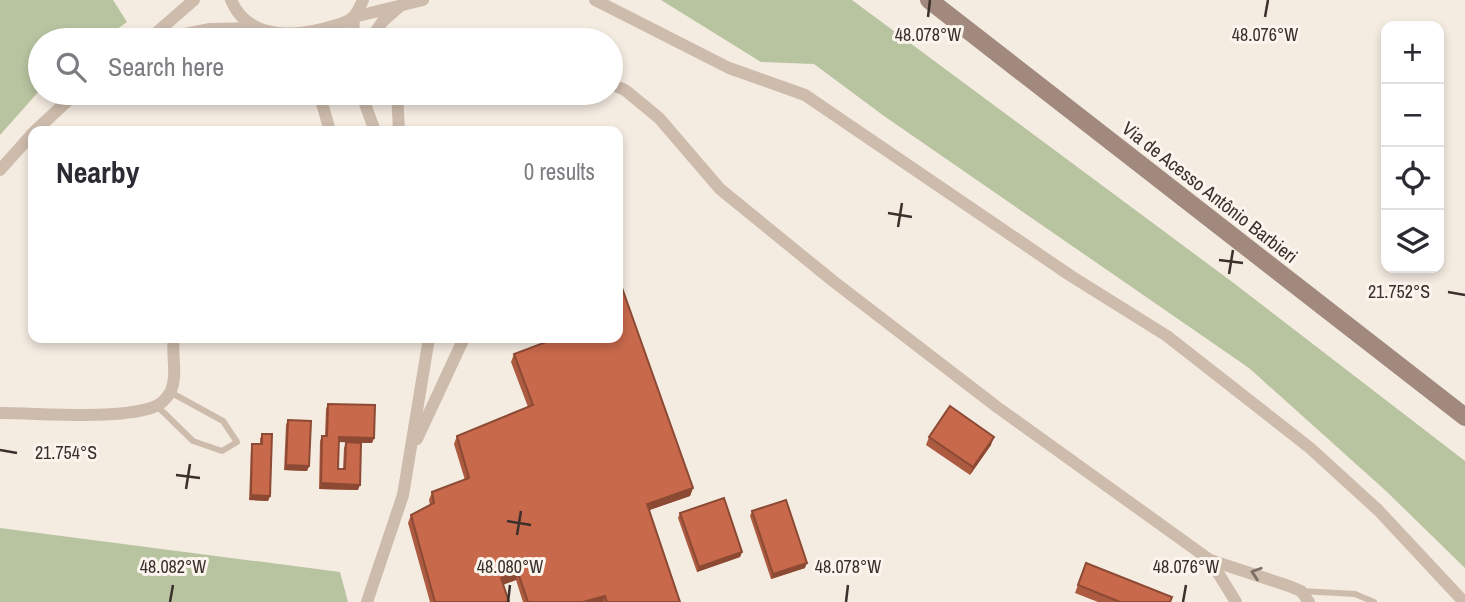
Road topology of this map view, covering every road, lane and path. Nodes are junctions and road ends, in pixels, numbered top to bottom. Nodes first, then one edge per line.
1 (194, 0) edge
2 (232, 0) edge
3 (363, 0) edge
4 (422, 0) edge
5 (594, 0) edge
6 (929, 0) edge
7 (402, 5) junction
8 (354, 17) junction
9 (162, 28) edge
10 (253, 28) edge
11 (323, 28) edge
12 (354, 28) edge
13 (378, 28) edge
14 (623, 89) edge
15 (63, 105) edge
16 (323, 105) edge
17 (365, 105) edge
18 (398, 105) edge
19 (40, 126) edge
20 (329, 126) edge
21 (372, 126) edge
22 (399, 126) edge
23 (28, 139) edge
24 (0, 170) edge
25 (174, 343) edge
26 (428, 343) edge
27 (462, 343) edge
28 (170, 392) junction
29 (156, 405) junction
30 (0, 413) edge
31 (1465, 417) edge
32 (411, 453) junction
33 (1210, 560) junction
34 (1301, 591) junction
35 (367, 602) edge
36 (1237, 602) edge
37 (1309, 602) edge
38 (1374, 602) edge
39 (1464, 602) edge

1 - 9 street
2 - 10 street
3 - 8 street
4 - 7 street
5 - 39 street
6 - 31 main road, Via de Acesso Antônio Barbieri
7 - 8 street
7 - 13 street
8 - 11 street
8 - 12 street
14 - 33 street
15 - 19 street
16 - 20 street
17 - 21 street
18 - 22 street
23 - 24 street
25 - 28 street
26 - 32 street
27 - 32 street
28 - 29 street
28 - 29 lane
29 - 30 street
32 - 35 street
34 -> 33 street
33 - 36 street
34 - 37 street
34 - 38 lane

